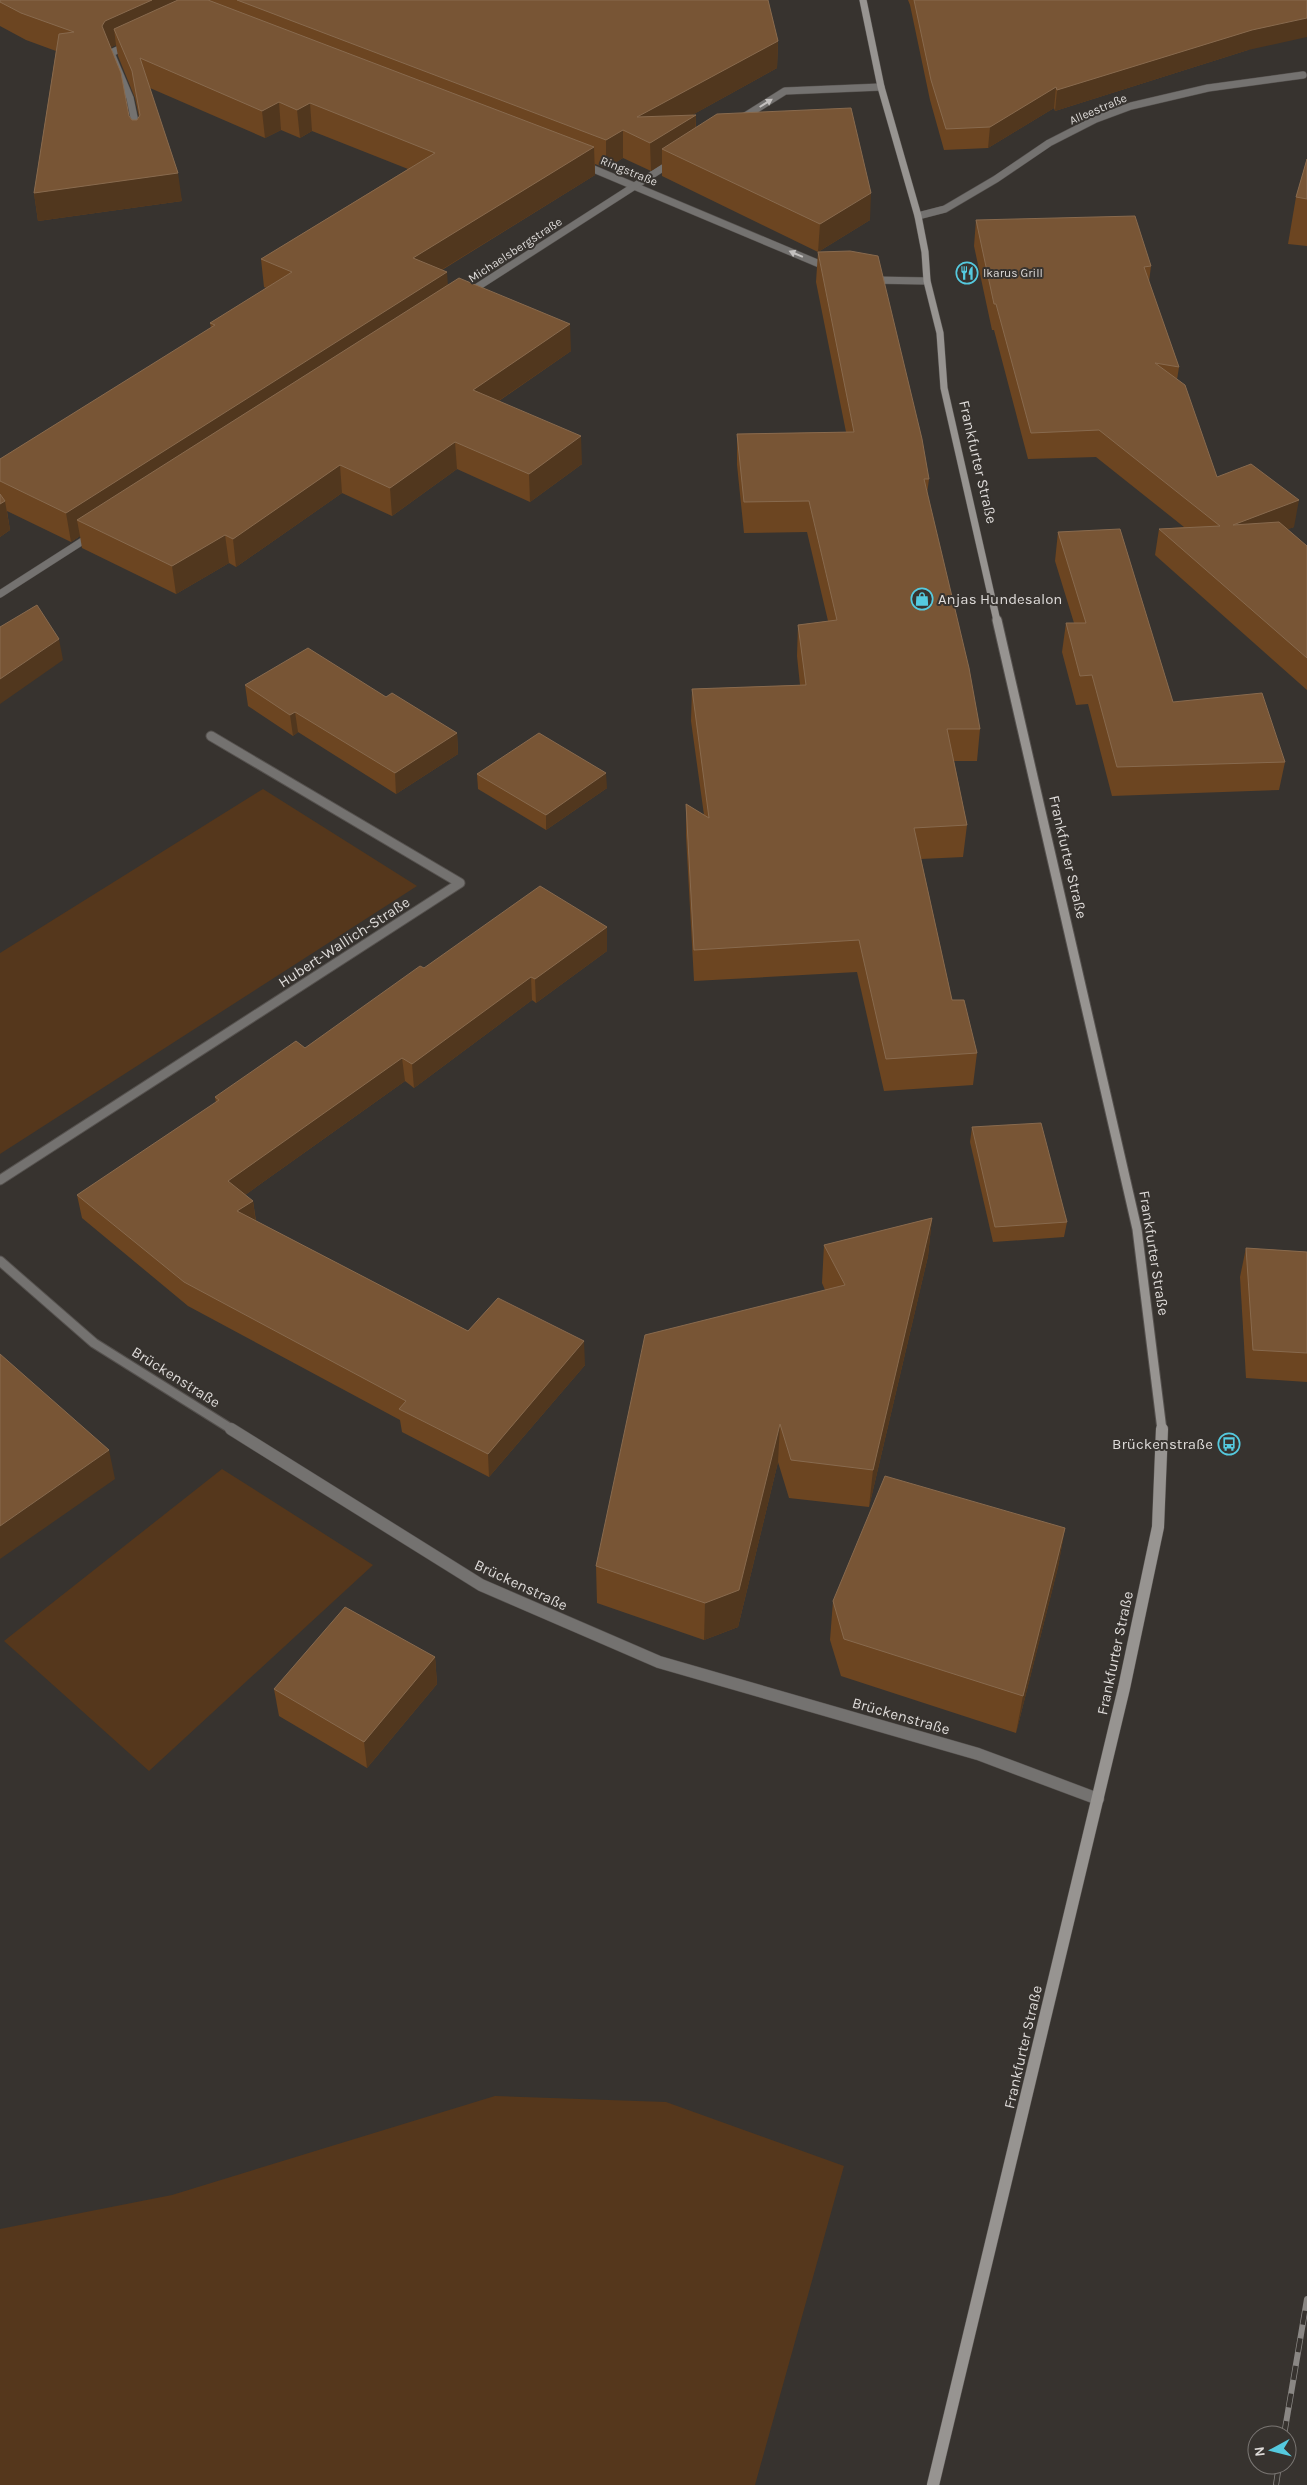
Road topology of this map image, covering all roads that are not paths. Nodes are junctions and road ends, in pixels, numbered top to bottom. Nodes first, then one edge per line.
1 (863, 0) edge
2 (136, 41) edge
3 (1305, 75) edge
4 (881, 87) junction
5 (735, 123) edge
6 (138, 143) edge
7 (677, 159) edge
8 (580, 164) edge
9 (636, 185) junction
10 (918, 216) junction
11 (838, 271) edge
12 (864, 280) edge
13 (927, 281) junction
14 (460, 298) edge
15 (100, 530) edge
16 (0, 594) edge
17 (211, 736) dead end
18 (0, 1180) edge
19 (0, 1261) edge
20 (1098, 1799) junction
21 (933, 2485) edge

1 - 4 main road, Frankfurter Straße
2 - 6 street
3 - 10 street, Alleestraße
5 -> 4 street
4 - 10 main road, Frankfurter Straße
7 - 9 street, Michaelsbergstraße
8 - 9 street, Ringstraße
11 -> 9 street, Ringstraße
9 - 14 street, Michaelsbergstraße
10 - 13 main road, Frankfurter Straße
12 - 13 street
13 - 20 main road, Frankfurter Straße
15 - 16 street
17 - 18 street, Hubert-Wallich-Straße
19 - 20 street, Brückenstraße
20 - 21 main road, Frankfurter Straße

